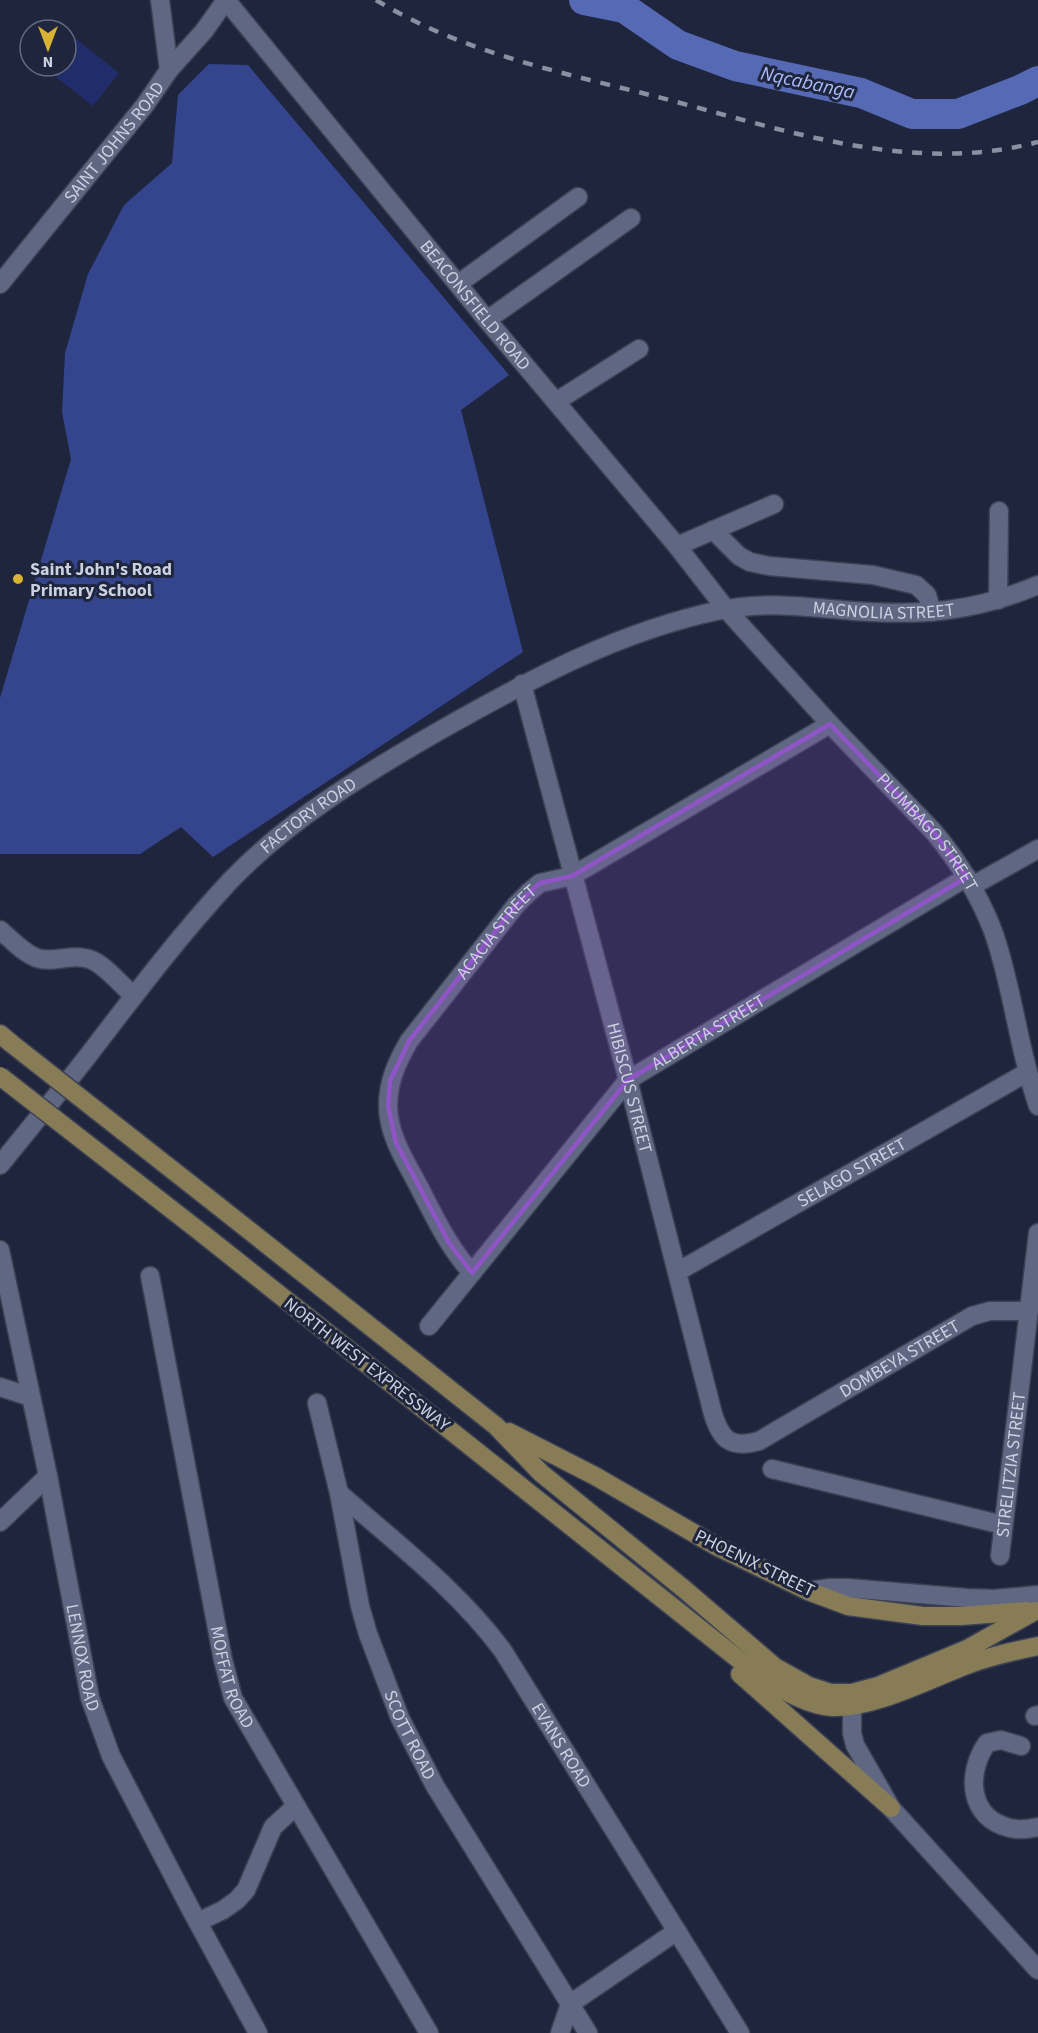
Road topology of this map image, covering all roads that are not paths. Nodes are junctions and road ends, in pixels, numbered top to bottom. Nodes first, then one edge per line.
1 (160, 0) edge
2 (226, 0) edge
3 (170, 70) junction
4 (578, 197) dead end
5 (631, 218) dead end
6 (0, 284) edge
7 (458, 284) junction
8 (487, 320) junction
9 (639, 349) dead end
10 (557, 401) junction
11 (774, 504) dead end
12 (999, 511) dead end
13 (713, 530) junction
14 (677, 546) junction
15 (1038, 585) edge
16 (998, 600) junction
17 (726, 609) junction
18 (932, 612) junction
19 (522, 684) junction
20 (830, 724) junction
21 (1038, 849) edge
22 (572, 876) junction
23 (970, 882) junction
24 (0, 930) edge
25 (134, 996) junction
26 (6, 1039) edge
27 (1026, 1073) junction
28 (0, 1076) edge
29 (628, 1080) junction
30 (1038, 1106) edge
31 (0, 1165) edge
32 (1038, 1233) edge
33 (1, 1259) edge
34 (677, 1272) junction
35 (472, 1273) junction
36 (150, 1276) dead end
37 (1029, 1311) junction
38 (429, 1326) dead end
39 (1031, 1350) edge
40 (0, 1387) edge
41 (31, 1396) junction
42 (317, 1403) dead end
43 (496, 1426) junction
44 (776, 1433) joint
45 (772, 1469) dead end
46 (48, 1476) junction
47 (339, 1493) junction
48 (0, 1522) edge
49 (1003, 1525) junction
50 (1000, 1556) dead end
51 (632, 1574) junction
52 (1037, 1605) edge
53 (1038, 1646) edge
54 (852, 1699) junction
55 (1021, 1746) dead end
56 (296, 1806) junction
57 (891, 1808) junction
58 (1038, 1827) edge
59 (198, 1922) junction
60 (677, 1931) junction
61 (1038, 1970) edge
62 (570, 2004) junction
63 (258, 2033) edge
64 (429, 2033) edge
65 (560, 2033) edge
66 (588, 2033) edge
67 (740, 2033) edge

1 - 3 street
2 - 3 street, SAINT JOHNS ROAD
2 - 7 street, BEACONSFIELD ROAD
3 - 6 street, SAINT JOHNS ROAD
4 - 7 street
5 - 8 street
7 - 8 street, BEACONSFIELD ROAD
8 - 10 street, BEACONSFIELD ROAD
9 - 10 street
10 - 14 street, BEACONSFIELD ROAD
11 - 13 street
12 - 16 street
13 - 14 street
13 - 18 street
14 - 17 street, BEACONSFIELD ROAD
15 - 16 street, MAGNOLIA STREET
16 - 18 street, MAGNOLIA STREET
17 - 18 street, MAGNOLIA STREET
17 - 19 street, FACTORY ROAD
17 - 20 street, PLUMBAGO STREET
19 - 22 street, HIBISCUS STREET
19 - 25 street, FACTORY ROAD
20 - 22 street, ACACIA STREET
20 - 23 street, PLUMBAGO STREET
21 - 23 street, ALBERTA STREET
22 - 29 street, HIBISCUS STREET
22 - 35 street, ACACIA STREET
23 - 27 street, PLUMBAGO STREET
23 - 29 street, ALBERTA STREET
24 - 25 street
25 - 31 street, FACTORY ROAD
26 - 43 main road, NORTH WEST EXPRESSWAY, bridge
27 - 30 street, PLUMBAGO STREET
27 - 34 street, SELAGO STREET
28 - 51 main road, NORTH WEST EXPRESSWAY, bridge
29 - 34 street, HIBISCUS STREET
29 - 35 street, ALBERTA STREET
32 - 37 street, STRELITZIA STREET
33 - 41 street, LENNOX ROAD
34 - 44 street, HIBISCUS STREET
35 - 38 street, ALBERTA STREET
36 - 56 street, MOFFAT ROAD
37 - 39 street, STRELITZIA STREET
37 - 44 street, DOMBEYA STREET
39 - 49 street, STRELITZIA STREET
40 - 41 street
41 - 46 street, LENNOX ROAD
42 - 47 street, SCOTT ROAD
43 - 52 main road, PHOENIX STREET
43 - 54 main road
45 - 49 street
46 - 48 street
46 - 59 street, LENNOX ROAD
47 - 60 street, EVANS ROAD
47 - 62 street, SCOTT ROAD
49 - 50 street, STRELITZIA STREET
51 - 54 main road, NORTH WEST EXPRESSWAY
51 - 57 main road
52 - 54 main road
53 - 54 main road
54 - 57 street
55 - 58 street
56 - 59 street
56 - 64 street, MOFFAT ROAD
57 - 61 street
59 - 63 street, LENNOX ROAD
60 - 62 street
60 - 67 street, EVANS ROAD
62 - 65 street
62 - 66 street, SCOTT ROAD

